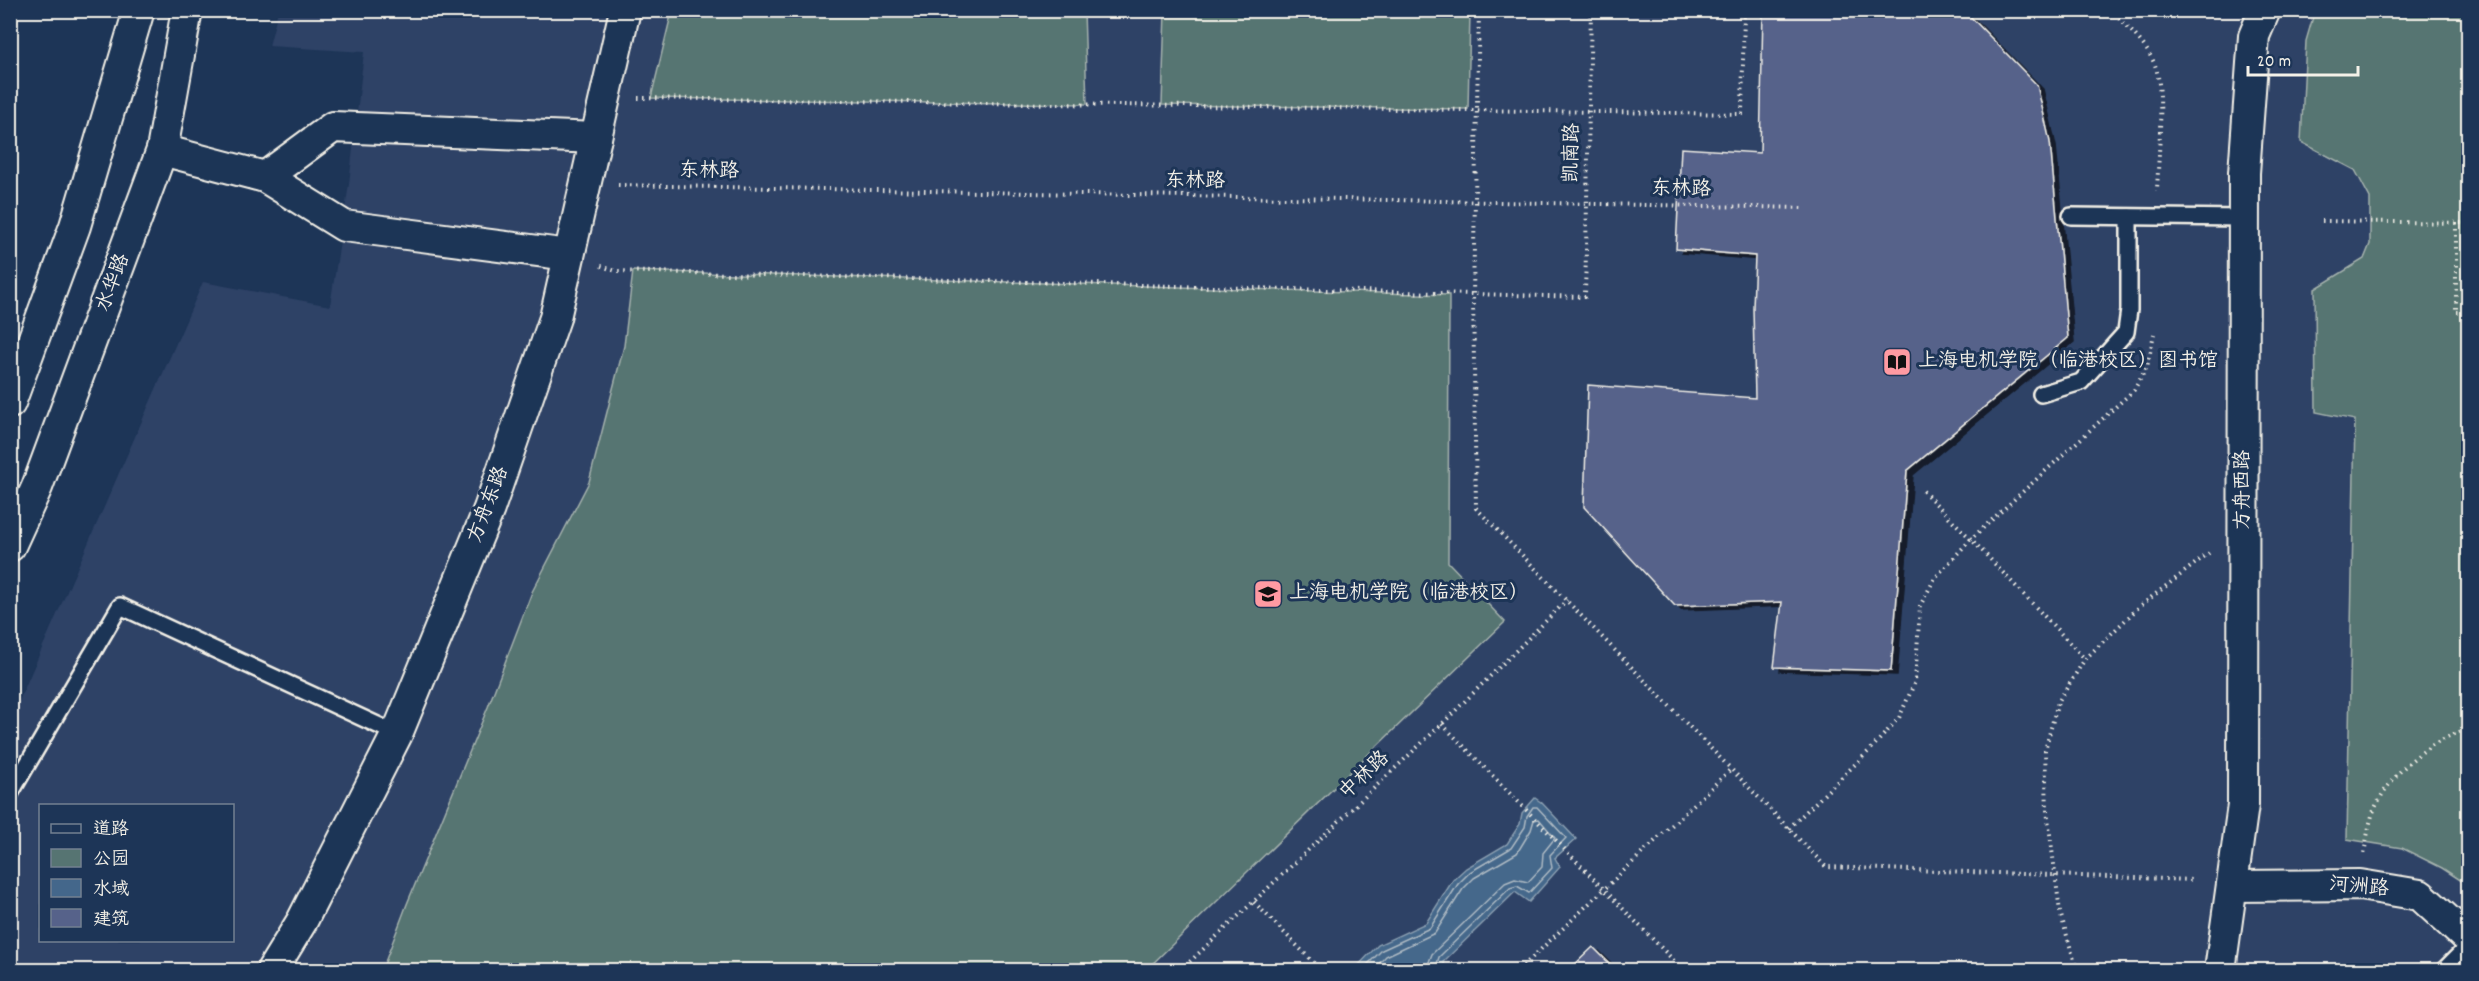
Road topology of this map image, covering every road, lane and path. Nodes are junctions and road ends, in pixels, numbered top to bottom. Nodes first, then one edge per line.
1 (139, 10) edge
2 (187, 10) edge
3 (625, 10) edge
4 (1479, 10) edge
5 (1591, 10) edge
6 (1744, 10) edge
7 (2110, 10) edge
8 (2265, 10) edge
9 (607, 98) junction
10 (1477, 109) junction
11 (1589, 111) junction
12 (596, 138) junction
13 (162, 150) junction
14 (265, 177) junction
15 (585, 184) junction
16 (1475, 203) junction
17 (1587, 203) junction
18 (1805, 208) dead end
19 (2071, 216) dead end
20 (2128, 217) junction
21 (2157, 218) junction
22 (2244, 218) junction
23 (2322, 221) dead end
24 (2456, 223) junction
25 (2469, 223) edge
26 (569, 255) junction
27 (1473, 294) junction
28 (2469, 312) edge
29 (2155, 330) dead end
30 (2042, 394) dead end
31 (10, 403) edge
32 (1923, 491) dead end
33 (1971, 539) junction
34 (10, 546) edge
35 (2210, 552) dead end
36 (1567, 600) junction
37 (2085, 659) junction
38 (1442, 724) junction
39 (2469, 729) edge
40 (397, 734) junction
41 (1731, 769) junction
42 (10, 794) edge
43 (1789, 828) junction
44 (2362, 860) dead end
45 (2054, 875) junction
46 (2194, 880) dead end
47 (2232, 886) junction
48 (1605, 888) junction
49 (1254, 902) junction
50 (2469, 939) edge
51 (2469, 946) edge
52 (272, 970) edge
53 (1181, 970) edge
54 (1321, 970) edge
55 (1519, 970) edge
56 (1683, 970) edge
57 (2077, 970) edge
58 (2220, 970) edge
59 (2444, 970) edge

1 - 31 street
2 - 13 street, 水华路
3 - 9 street, 方舟东路
4 - 10 path
5 - 11 path, 凯南路
6 - 11 path
7 - 21 path
8 - 22 street, 方舟西路
9 - 10 path
9 - 12 street, 方舟东路
10 - 11 path
10 - 16 path
11 - 17 path, 凯南路
12 - 14 street
12 - 15 street, 方舟东路
13 - 14 street
13 - 34 street, 水华路
14 - 26 street
15 - 16 path, 东林路
15 - 26 street, 方舟东路
16 - 17 path, 东林路
16 - 27 path
17 - 18 path, 东林路
17 - 27 path, 凯南路
19 - 20 lane
20 - 21 lane
20 - 30 lane
21 - 22 lane
22 - 47 street, 方舟西路
23 - 24 path
24 - 25 path
24 - 28 path
26 - 27 path
26 - 40 street, 方舟东路
27 - 36 path
29 - 33 path
32 - 33 path
33 - 37 path
33 - 43 path
35 - 37 path
36 - 38 path, 中林路
36 - 41 path
37 - 45 path
38 - 48 path
38 - 49 path, 中林路
39 - 44 path
40 - 42 lane
40 - 52 street, 方舟东路
41 - 43 path
41 - 48 path
43 - 45 path
45 - 46 path
45 - 57 path
47 - 50 street, 河洲路
47 - 58 street, 方舟西路
48 - 55 path
48 - 56 path
49 - 53 path, 中林路
49 - 54 path
51 - 59 lane

